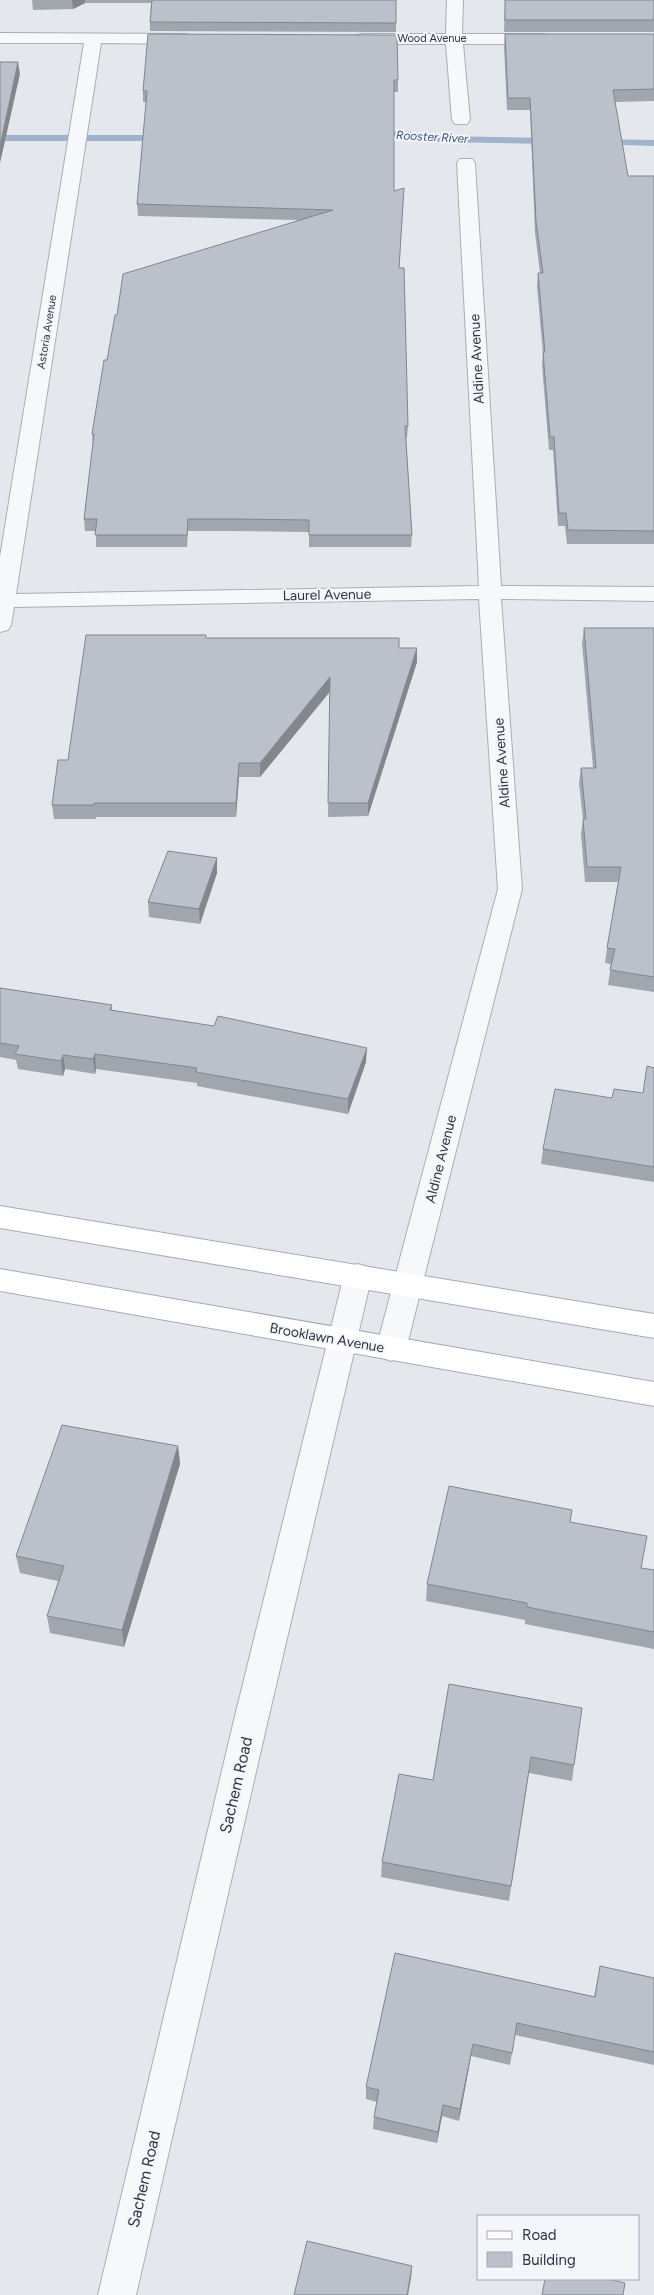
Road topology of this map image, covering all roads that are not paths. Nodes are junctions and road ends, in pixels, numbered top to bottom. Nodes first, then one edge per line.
1 (455, 0) edge
2 (0, 38) edge
3 (346, 38) edge
4 (454, 38) junction
5 (93, 39) junction
6 (200, 39) edge
7 (559, 39) edge
8 (461, 120) dead end
9 (466, 163) dead end
10 (490, 592) junction
11 (654, 594) edge
12 (2, 601) edge
13 (0, 625) edge
14 (0, 1217) edge
15 (358, 1275) junction
16 (0, 1280) edge
17 (408, 1284) junction
18 (654, 1326) edge
19 (342, 1341) junction
20 (391, 1349) junction
21 (654, 1394) edge
22 (117, 2295) edge

1 - 4 street
2 - 5 street
3 - 4 street, Wood Avenue
4 - 7 street, Wood Avenue
4 - 8 street
5 - 6 street
5 - 12 street, Astoria Avenue
9 - 10 street, Aldine Avenue
10 - 11 street, Laurel Avenue
10 - 12 street, Laurel Avenue
10 - 17 street, Aldine Avenue
12 - 13 street, Astoria Avenue
14 - 15 main road
15 - 17 main road
15 - 19 street, Sachem Road
16 - 19 main road, Brooklawn Avenue
17 - 18 main road
17 - 20 street, Aldine Avenue
19 - 20 main road, Brooklawn Avenue
19 - 22 street, Sachem Road
20 - 21 main road, Brooklawn Avenue

